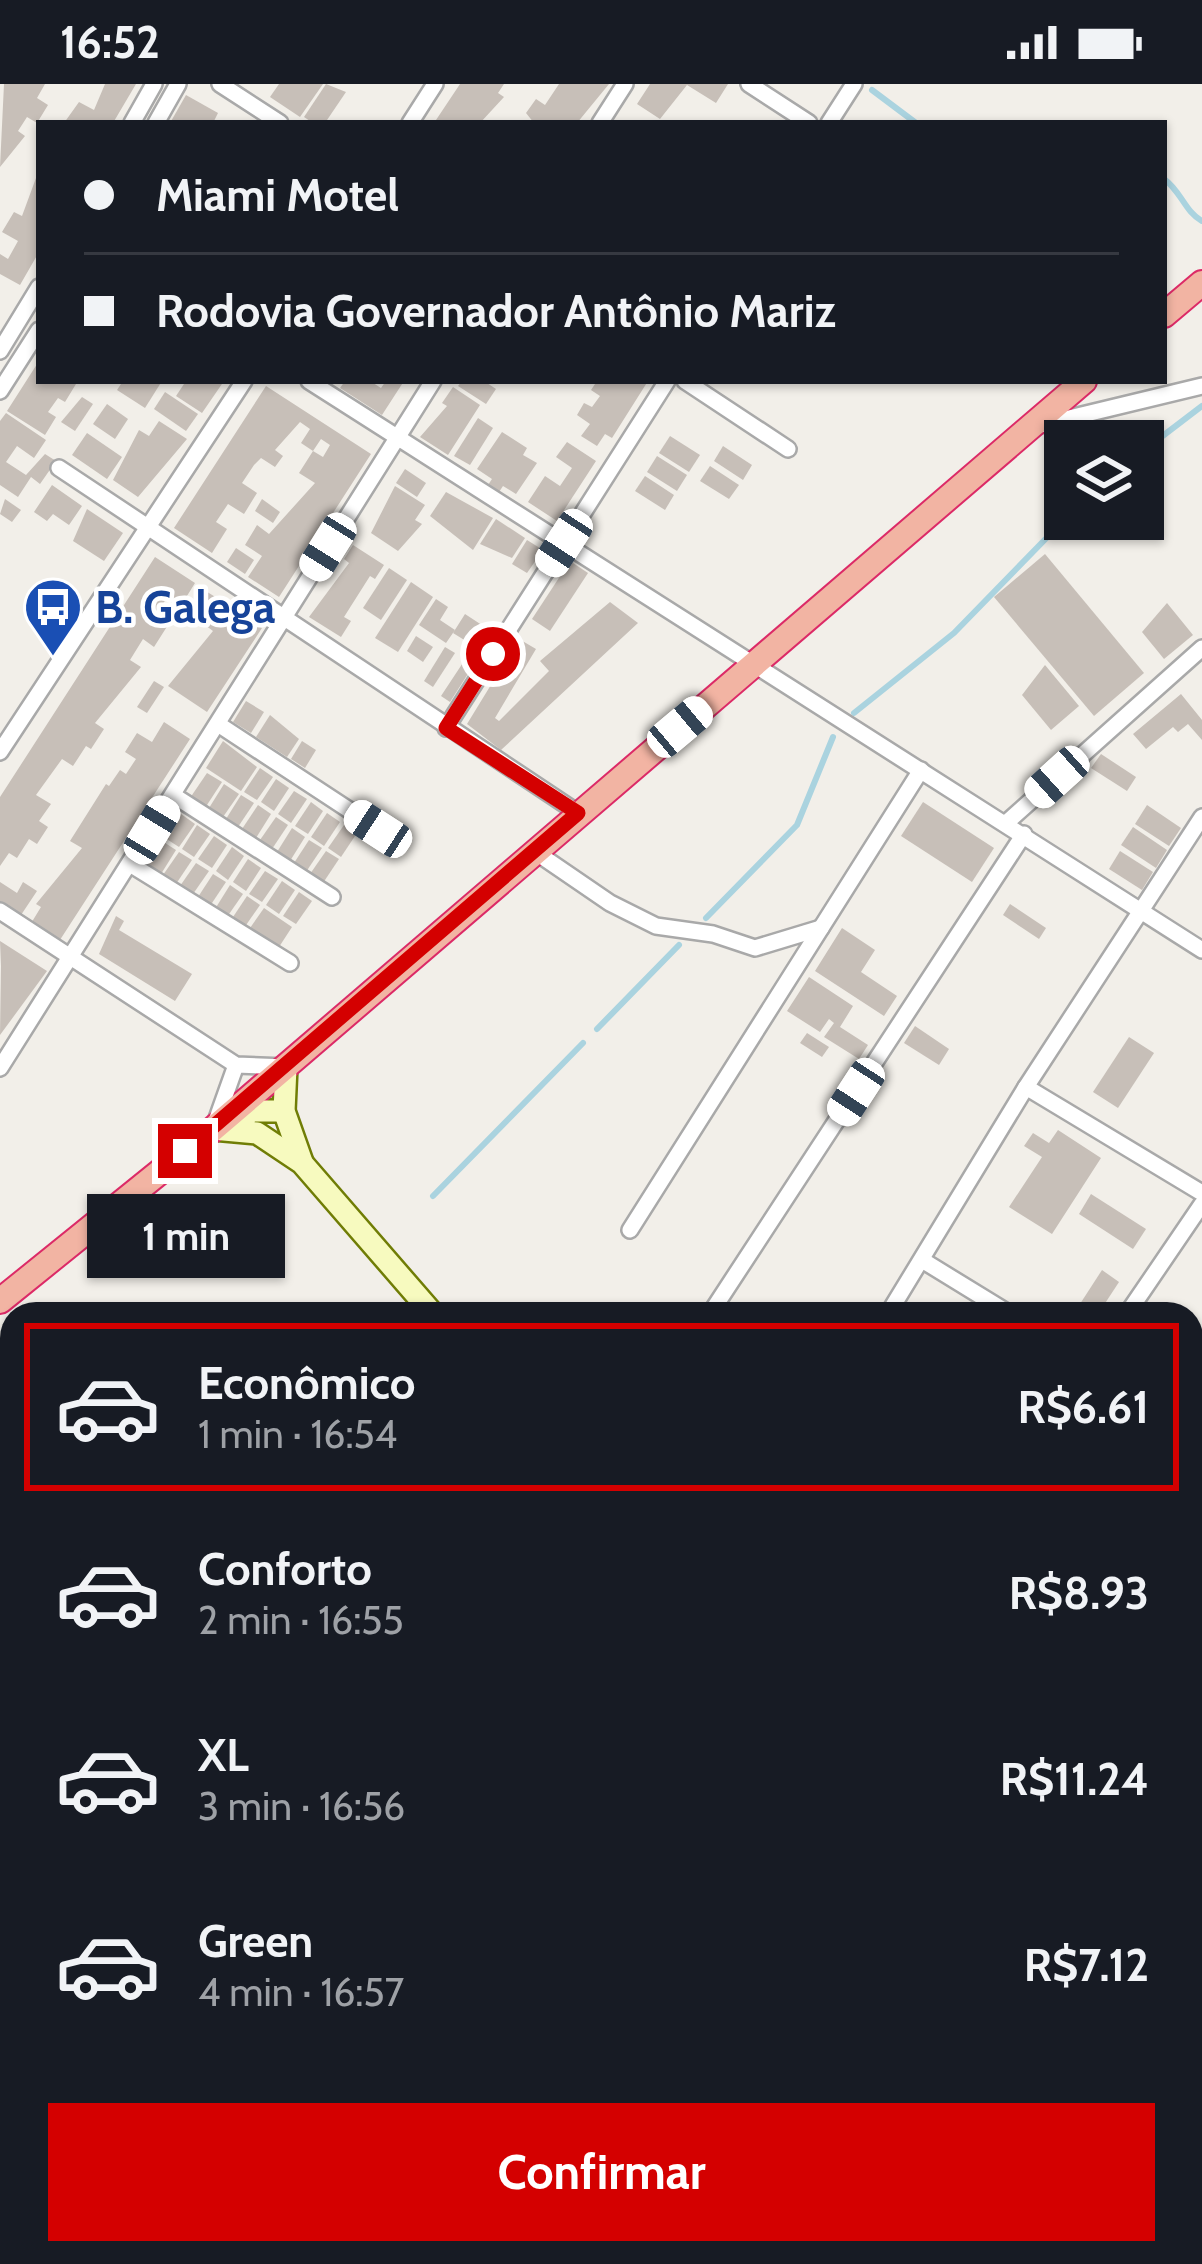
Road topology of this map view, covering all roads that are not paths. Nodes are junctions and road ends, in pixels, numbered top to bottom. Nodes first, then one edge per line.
1 (154, 84) edge
2 (178, 84) edge
3 (220, 84) edge
4 (435, 84) edge
5 (625, 84) edge
6 (749, 84) edge
7 (854, 84) edge
8 (134, 120) edge
9 (158, 120) edge
10 (275, 120) edge
11 (412, 120) edge
12 (602, 120) edge
13 (804, 120) edge
14 (832, 120) edge
15 (1202, 283) edge
16 (36, 296) edge
17 (1167, 312) edge
18 (36, 335) edge
19 (0, 351) edge
20 (242, 384) edge
21 (314, 384) edge
22 (431, 384) edge
23 (665, 384) edge
24 (690, 384) edge
25 (1080, 384) edge
26 (1202, 386) edge
27 (0, 391) edge
28 (1027, 428) junction
29 (396, 437) junction
30 (788, 448) dead end
31 (59, 468) dead end
32 (146, 528) junction
33 (564, 543) junction
34 (282, 620) junction
35 (1202, 648) edge
36 (752, 666) junction
37 (218, 724) junction
38 (446, 728) junction
39 (0, 752) edge
40 (922, 770) junction
41 (173, 795) junction
42 (578, 813) junction
43 (1202, 817) edge
44 (1006, 823) junction
45 (378, 829) dead end
46 (1024, 835) junction
47 (534, 851) junction
48 (130, 864) junction
49 (332, 897) dead end
50 (0, 911) edge
51 (1140, 911) junction
52 (823, 927) junction
53 (1202, 950) edge
54 (71, 958) junction
55 (290, 963) dead end
56 (236, 1065) junction
57 (286, 1067) junction
58 (0, 1069) edge
59 (1026, 1088) junction
60 (284, 1111) junction
61 (258, 1122) junction
62 (213, 1129) junction
63 (302, 1162) junction
64 (1202, 1193) edge
65 (1202, 1204) edge
66 (630, 1230) dead end
67 (922, 1260) junction
68 (0, 1301) edge
69 (423, 1302) edge
70 (718, 1302) edge
71 (896, 1302) edge
72 (990, 1302) edge
73 (1135, 1302) edge

1 - 8 street
2 - 9 street
3 - 10 street
4 - 11 street
5 - 12 street
6 - 13 street
7 - 14 street
15 - 17 highway
16 - 19 street
18 - 27 street
20 - 32 street
21 - 29 street
22 - 29 street
23 - 33 street
24 - 30 street
25 - 28 highway
26 - 28 street
28 - 36 highway
29 - 33 street
29 - 34 street
31 - 32 street
32 - 34 street
32 - 39 street
33 - 36 street
33 - 38 street
34 - 37 street
34 - 38 street
35 - 44 street
36 - 40 street
36 - 42 highway
37 - 41 street
37 - 45 street
38 - 42 street
40 - 44 street
40 - 52 street
41 - 48 street
41 - 49 street
42 - 47 highway
43 - 51 street
44 - 46 street
46 - 51 street
46 - 70 street
47 - 52 street
47 - 57 highway
48 - 54 street
48 - 55 street
50 - 54 street
51 - 53 street
51 - 59 street
52 - 66 street
54 - 56 street
54 - 58 street
56 - 57 street
56 - 62 street
57 - 60 main road
57 - 61 main road
57 - 62 highway
59 - 64 street
59 - 67 street
60 - 61 main road
60 - 63 main road
61 - 62 main road
61 - 63 main road
62 - 68 highway
63 - 69 main road
65 - 73 street
67 - 71 street
67 - 72 street

